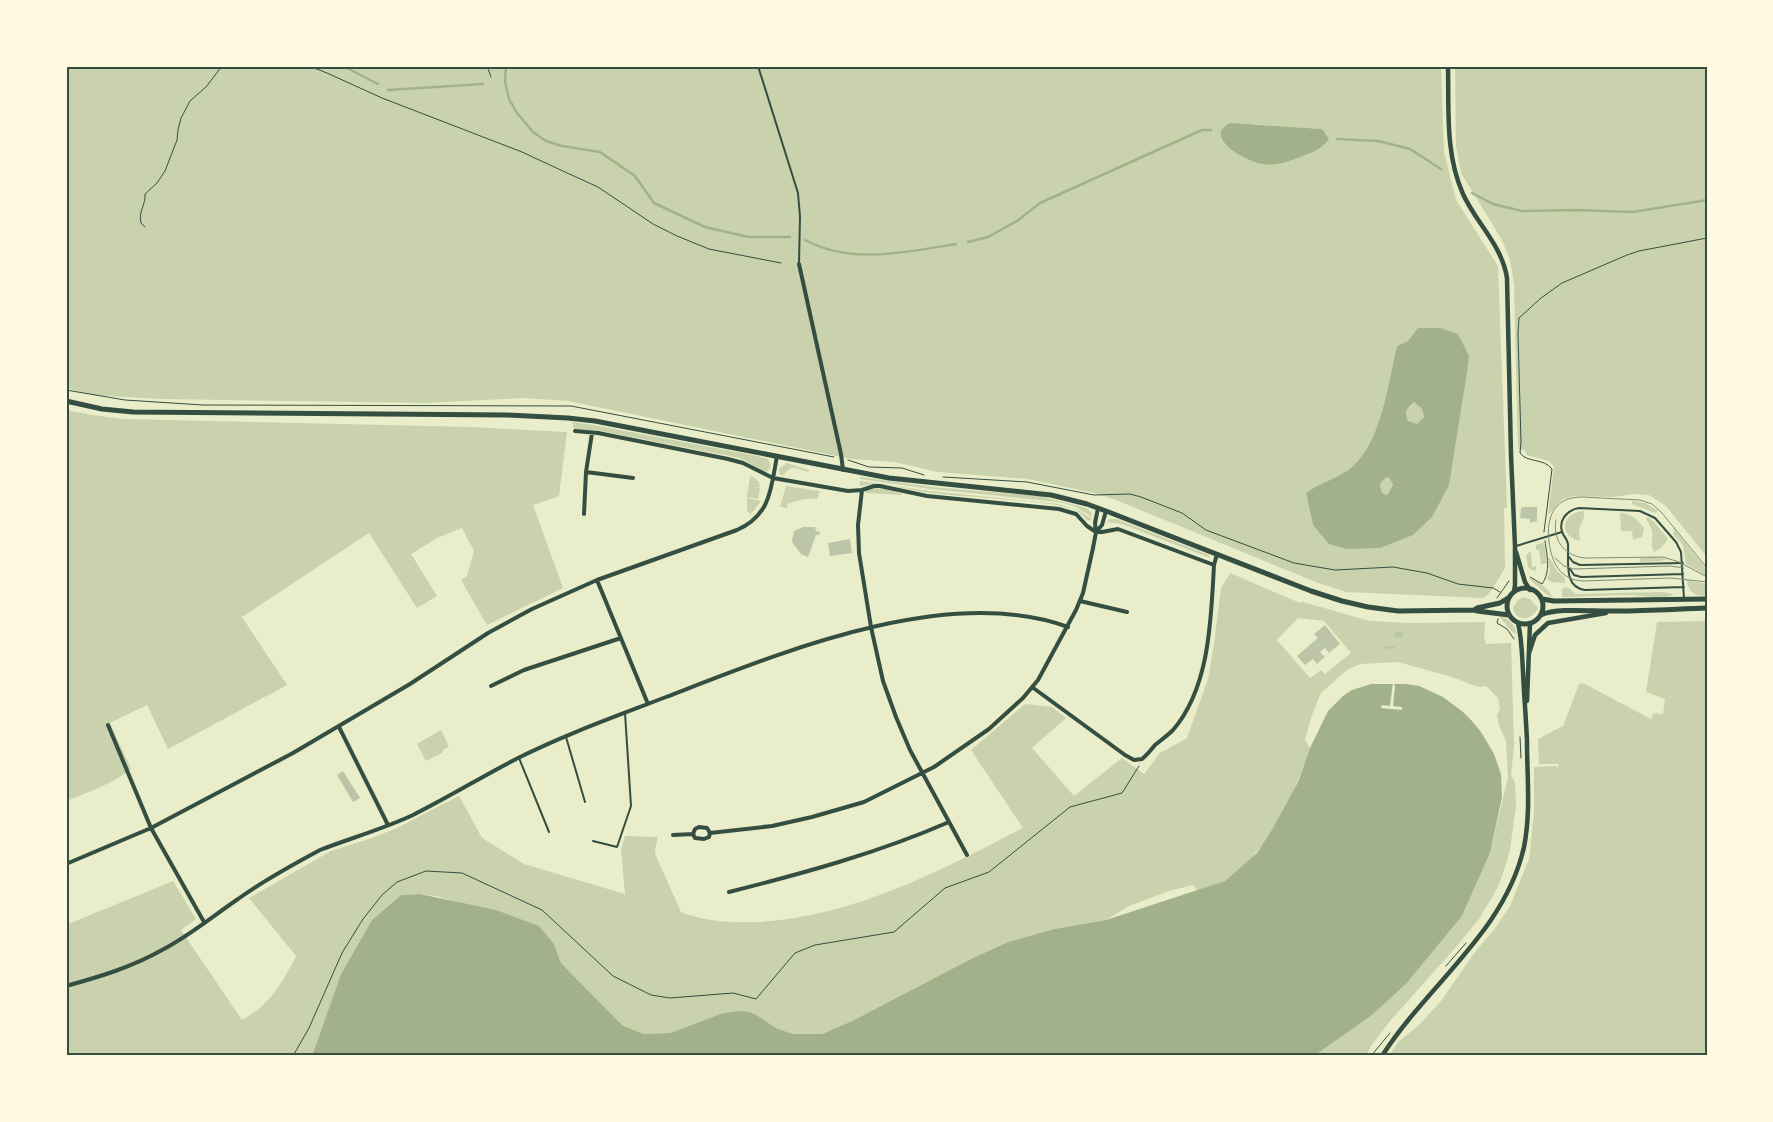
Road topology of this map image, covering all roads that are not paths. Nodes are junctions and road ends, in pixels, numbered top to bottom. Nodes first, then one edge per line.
1 (758, 66) edge
2 (1448, 66) edge
3 (799, 264) joint
4 (66, 401) edge
5 (575, 431) dead end
6 (592, 433) junction
7 (777, 456) junction
8 (843, 470) junction
9 (586, 472) junction
10 (633, 478) dead end
11 (773, 478) junction
12 (862, 490) junction
13 (1098, 508) junction
14 (1106, 511) junction
15 (584, 514) dead end
16 (1096, 532) junction
17 (1562, 532) junction
18 (1514, 546) junction
19 (1568, 552) junction
20 (1217, 554) junction
21 (1683, 562) junction
22 (1214, 565) junction
23 (1568, 565) junction
24 (1683, 574) junction
25 (597, 580) junction
26 (1684, 588) junction
27 (1530, 590) junction
28 (1514, 592) junction
29 (1509, 597) junction
30 (1542, 599) junction
31 (1707, 599) edge
32 (1684, 600) junction
33 (1080, 601) junction
34 (1707, 608) edge
35 (1474, 610) junction
36 (1617, 611) junction
37 (1127, 612) dead end
38 (1509, 615) junction
39 (1541, 615) junction
40 (1518, 623) junction
41 (1530, 623) junction
42 (871, 627) junction
43 (1068, 627) junction
44 (621, 638) junction
45 (1530, 653) junction
46 (491, 686) dead end
47 (1032, 687) junction
48 (648, 704) junction
49 (625, 713) junction
50 (1526, 719) junction
51 (108, 726) dead end
52 (339, 727) junction
53 (566, 737) junction
54 (519, 757) junction
55 (922, 774) junction
56 (585, 802) dead end
57 (949, 822) junction
58 (388, 825) junction
59 (151, 828) junction
60 (550, 832) dead end
61 (710, 832) junction
62 (693, 834) junction
63 (673, 835) dead end
64 (593, 841) dead end
65 (967, 855) dead end
66 (66, 864) edge
67 (729, 892) dead end
68 (204, 922) junction
69 (66, 986) edge
70 (1382, 1056) edge

1 - 3 lane
2 - 18 street
3 - 8 street
4 - 7 main road
5 - 6 street
6 - 9 street
6 - 11 street
7 - 8 main road
7 - 11 street
8 - 13 main road
9 - 10 street
9 - 15 street
11 - 12 street
11 - 25 street
12 - 16 street
12 - 42 street
13 - 14 main road
13 - 16 street
14 - 16 street
14 - 20 main road
16 - 22 street
16 - 33 street
17 - 18 lane
17 - 19 lane
17 - 21 lane
18 - 27 street
18 - 28 street
19 - 21 lane
19 - 23 lane
20 - 22 street
20 - 35 main road
21 - 24 lane
22 - 47 street
23 - 24 lane
23 - 26 lane
24 - 26 lane
25 - 44 street
25 - 52 street
26 - 32 lane
27 - 28 main road
27 - 30 main road
28 - 29 main road
29 - 35 main road
29 - 38 main road
30 - 32 main road
30 - 39 main road
31 - 32 main road
33 - 37 street
33 - 43 street
34 - 36 main road
35 - 38 main road
36 - 39 main road
36 - 45 street
38 - 40 main road
39 - 41 main road
40 - 41 main road
40 - 50 street
41 - 45 street
42 - 43 street
42 - 48 street
42 - 55 street
43 - 47 street
44 - 46 street
44 - 48 street
45 - 50 street
47 - 55 street
48 - 49 street
49 - 53 street
49 - 64 lane
50 - 70 street
51 - 59 street
52 - 58 street
52 - 59 street
53 - 54 street
53 - 56 lane
54 - 58 street
54 - 60 lane
55 - 57 street
55 - 61 street
57 - 65 street
57 - 67 street
58 - 68 street
59 - 66 street
59 - 68 street
61 - 62 street
61 - 62 street
62 - 63 street
68 - 69 street

